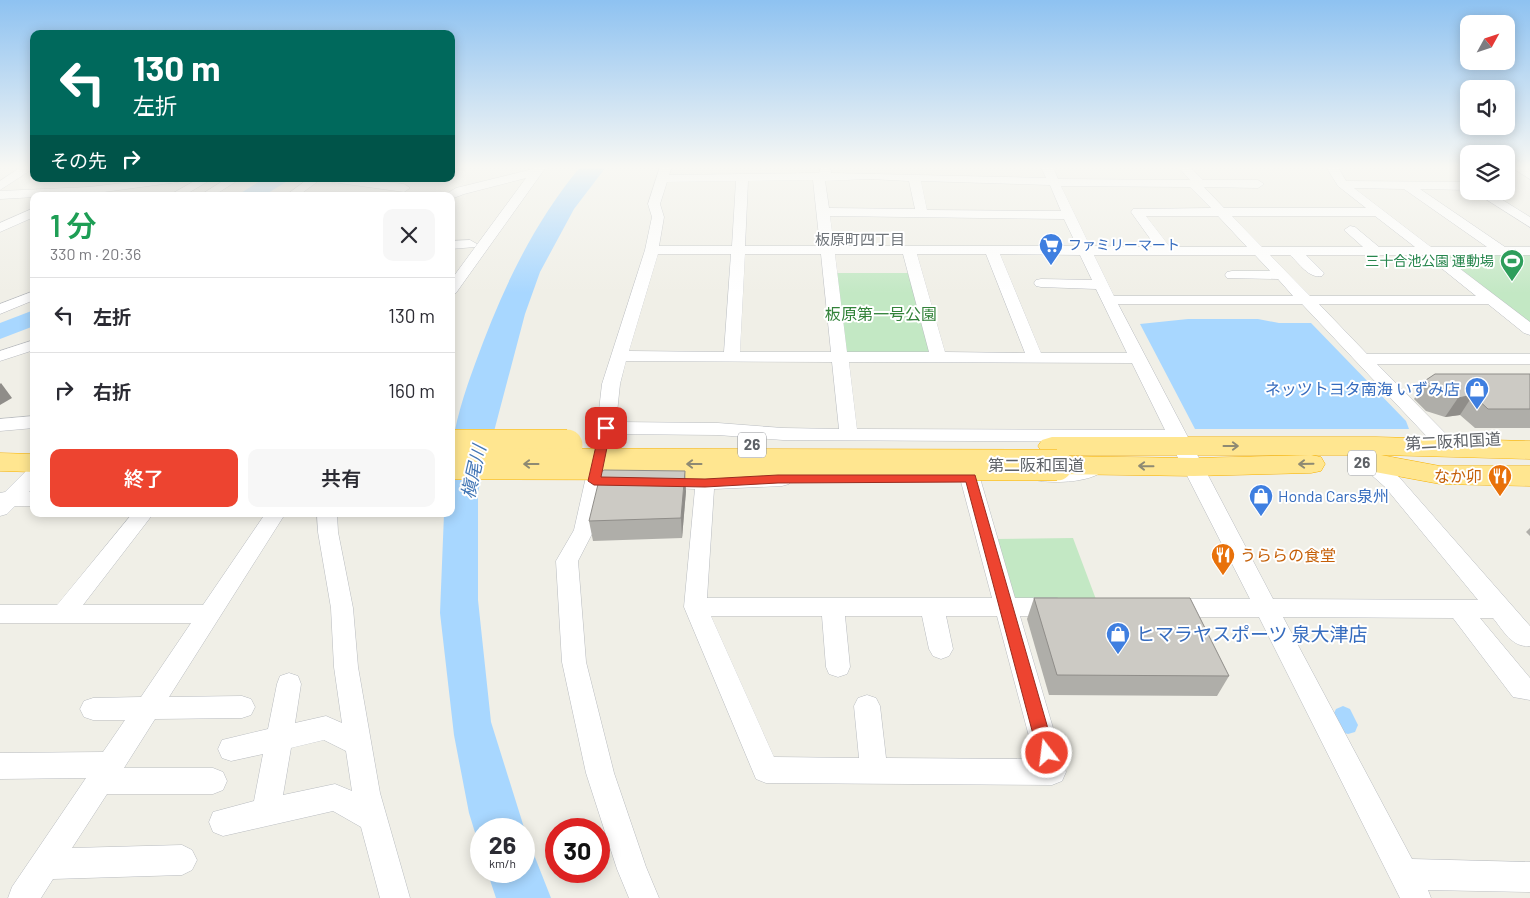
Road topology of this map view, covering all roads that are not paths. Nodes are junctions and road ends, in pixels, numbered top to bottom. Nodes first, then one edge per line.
1 (508, 209) edge
2 (656, 209) edge
3 (745, 209) edge
4 (823, 209) edge
5 (921, 209) edge
6 (1065, 209) edge
7 (1219, 209) edge
8 (1374, 209) edge
9 (1441, 209) edge
10 (1508, 209) edge
11 (823, 212) junction
12 (1222, 212) junction
13 (1378, 212) junction
14 (922, 213) junction
15 (30, 214) edge
16 (1068, 215) junction
17 (1530, 223) edge
18 (495, 226) junction
19 (0, 228) edge
20 (1350, 230) dead end
21 (455, 244) edge
22 (470, 244) junction
23 (652, 250) junction
24 (739, 250) junction
25 (828, 250) junction
26 (909, 250) junction
27 (991, 250) junction
28 (1085, 250) junction
29 (1166, 250) junction
30 (1260, 250) junction
31 (1293, 250) junction
32 (1376, 251) junction
33 (1427, 251) junction
34 (1502, 251) junction
35 (1530, 251) edge
36 (455, 266) edge
37 (1317, 273) dead end
38 (1232, 275) dead end
39 (1283, 275) junction
40 (1041, 283) dead end
41 (455, 284) edge
42 (1101, 284) junction
43 (30, 297) edge
44 (1109, 300) junction
45 (1306, 300) junction
46 (1492, 300) junction
47 (0, 309) edge
48 (1530, 330) edge
49 (30, 346) edge
50 (30, 352) edge
51 (0, 356) edge
52 (620, 356) junction
53 (732, 356) junction
54 (840, 357) junction
55 (938, 357) junction
56 (1035, 357) junction
57 (1139, 358) junction
58 (1362, 359) junction
59 (1530, 359) edge
60 (0, 361) edge
61 (0, 412) edge
62 (30, 412) edge
63 (30, 422) edge
64 (0, 425) edge
65 (606, 428) junction
66 (849, 434) junction
67 (1440, 439) junction
68 (0, 444) edge
69 (30, 444) edge
70 (455, 445) edge
71 (1527, 453) edge
72 (1055, 455) junction
73 (1188, 456) junction
74 (1373, 458) junction
75 (0, 462) edge
76 (30, 462) edge
77 (455, 464) edge
78 (1099, 465) junction
79 (1530, 476) edge
80 (970, 478) junction
81 (30, 479) edge
82 (594, 481) junction
83 (705, 483) junction
84 (14, 496) edge
85 (141, 517) edge
86 (273, 517) edge
87 (328, 517) edge
88 (833, 607) junction
89 (932, 607) junction
90 (1006, 607) junction
91 (695, 608) junction
92 (1075, 608) edge
93 (1144, 608) edge
94 (1267, 608) junction
95 (1459, 609) junction
96 (1498, 609) junction
97 (0, 614) edge
98 (63, 614) junction
99 (210, 614) junction
100 (1530, 636) edge
101 (940, 649) dead end
102 (838, 667) dead end
103 (290, 684) dead end
104 (1530, 689) edge
105 (867, 706) dead end
106 (242, 707) dead end
107 (147, 708) junction
108 (93, 709) dead end
109 (279, 740) junction
110 (358, 744) junction
111 (231, 750) dead end
112 (0, 766) edge
113 (874, 771) junction
114 (104, 773) junction
115 (213, 781) dead end
116 (266, 812) junction
117 (372, 817) junction
118 (223, 822) dead end
119 (182, 860) dead end
120 (45, 864) junction
121 (1530, 877) edge
122 (1409, 886) edge
123 (23, 898) edge
124 (395, 898) edge
125 (644, 898) edge

1 - 18 street
2 - 23 street
3 - 24 street
4 - 11 street
5 - 14 street
6 - 16 street
7 - 12 street
8 - 13 street
9 - 34 street
10 - 17 street
11 - 14 street
11 - 25 street
12 - 13 street
12 - 29 street
12 - 30 street
13 - 33 street
14 - 16 street
15 - 19 street
16 - 28 street
18 - 22 street
18 - 41 street
20 - 32 street
21 - 22 street
22 - 36 street
23 - 24 street
23 - 52 street
24 - 25 street
24 - 53 street
25 - 26 street
25 - 54 street
26 - 27 street
26 - 55 street
27 - 28 street
27 - 56 street
28 - 29 street
28 - 42 street
29 - 30 street
30 - 31 street
30 - 39 street
31 - 32 street
31 - 37 street
32 - 33 street
33 - 34 street
33 - 46 street
34 - 35 street
38 - 39 street
39 - 45 street
40 - 42 street
42 - 44 street
43 - 47 street
44 - 45 street
44 - 57 street
45 - 46 street
45 - 58 street
46 - 48 street
49 - 51 street
50 - 60 street
52 - 53 street
52 - 65 street
53 - 54 street
54 - 55 street
54 - 66 street
55 - 56 street
56 - 57 street
57 - 73 street
58 - 59 street
58 - 67 street
61 - 62 street
63 - 64 street
65 - 66 street
65 - 82 street
66 - 73 street
67 - 71 highway, 第二阪和国道 / 26
67 - 74 highway, 第二阪和国道 / 26
68 - 69 highway
70 - 72 highway, 第二阪和国道 / 26, bridge
71 - 74 highway, 第二阪和国道 / 26
72 - 73 highway, 第二阪和国道 / 26
72 -> 77 highway, 第二阪和国道 / 26, bridge
72 - 78 highway, 第二阪和国道 / 26
73 - 74 highway, 第二阪和国道 / 26
73 -> 78 highway, 第二阪和国道 / 26
73 - 94 street
74 - 79 highway, 26
74 - 96 street
75 - 76 highway
78 - 80 street
80 - 83 street
80 - 90 street
81 - 84 street
82 - 83 street
82 - 125 street
83 - 91 street
85 - 98 street
86 - 99 street
87 - 110 street
88 - 89 street
88 - 91 street
88 - 102 street
89 - 90 street
89 - 101 street
90 - 92 street
90 - 113 street
91 - 113 street
93 - 94 street
94 - 95 street
94 - 122 street
95 - 96 street
95 - 104 street
96 - 100 street
97 - 98 street
98 - 99 street
99 - 107 street
103 - 109 street
105 - 113 street
106 - 107 street
107 - 108 street
107 - 114 street
109 - 110 street
109 - 111 street
109 - 116 street
110 - 117 street
112 - 114 street
114 - 115 street
114 - 120 street
116 - 117 street
116 - 118 street
117 - 124 street
119 - 120 street
120 - 123 street
121 - 122 street

